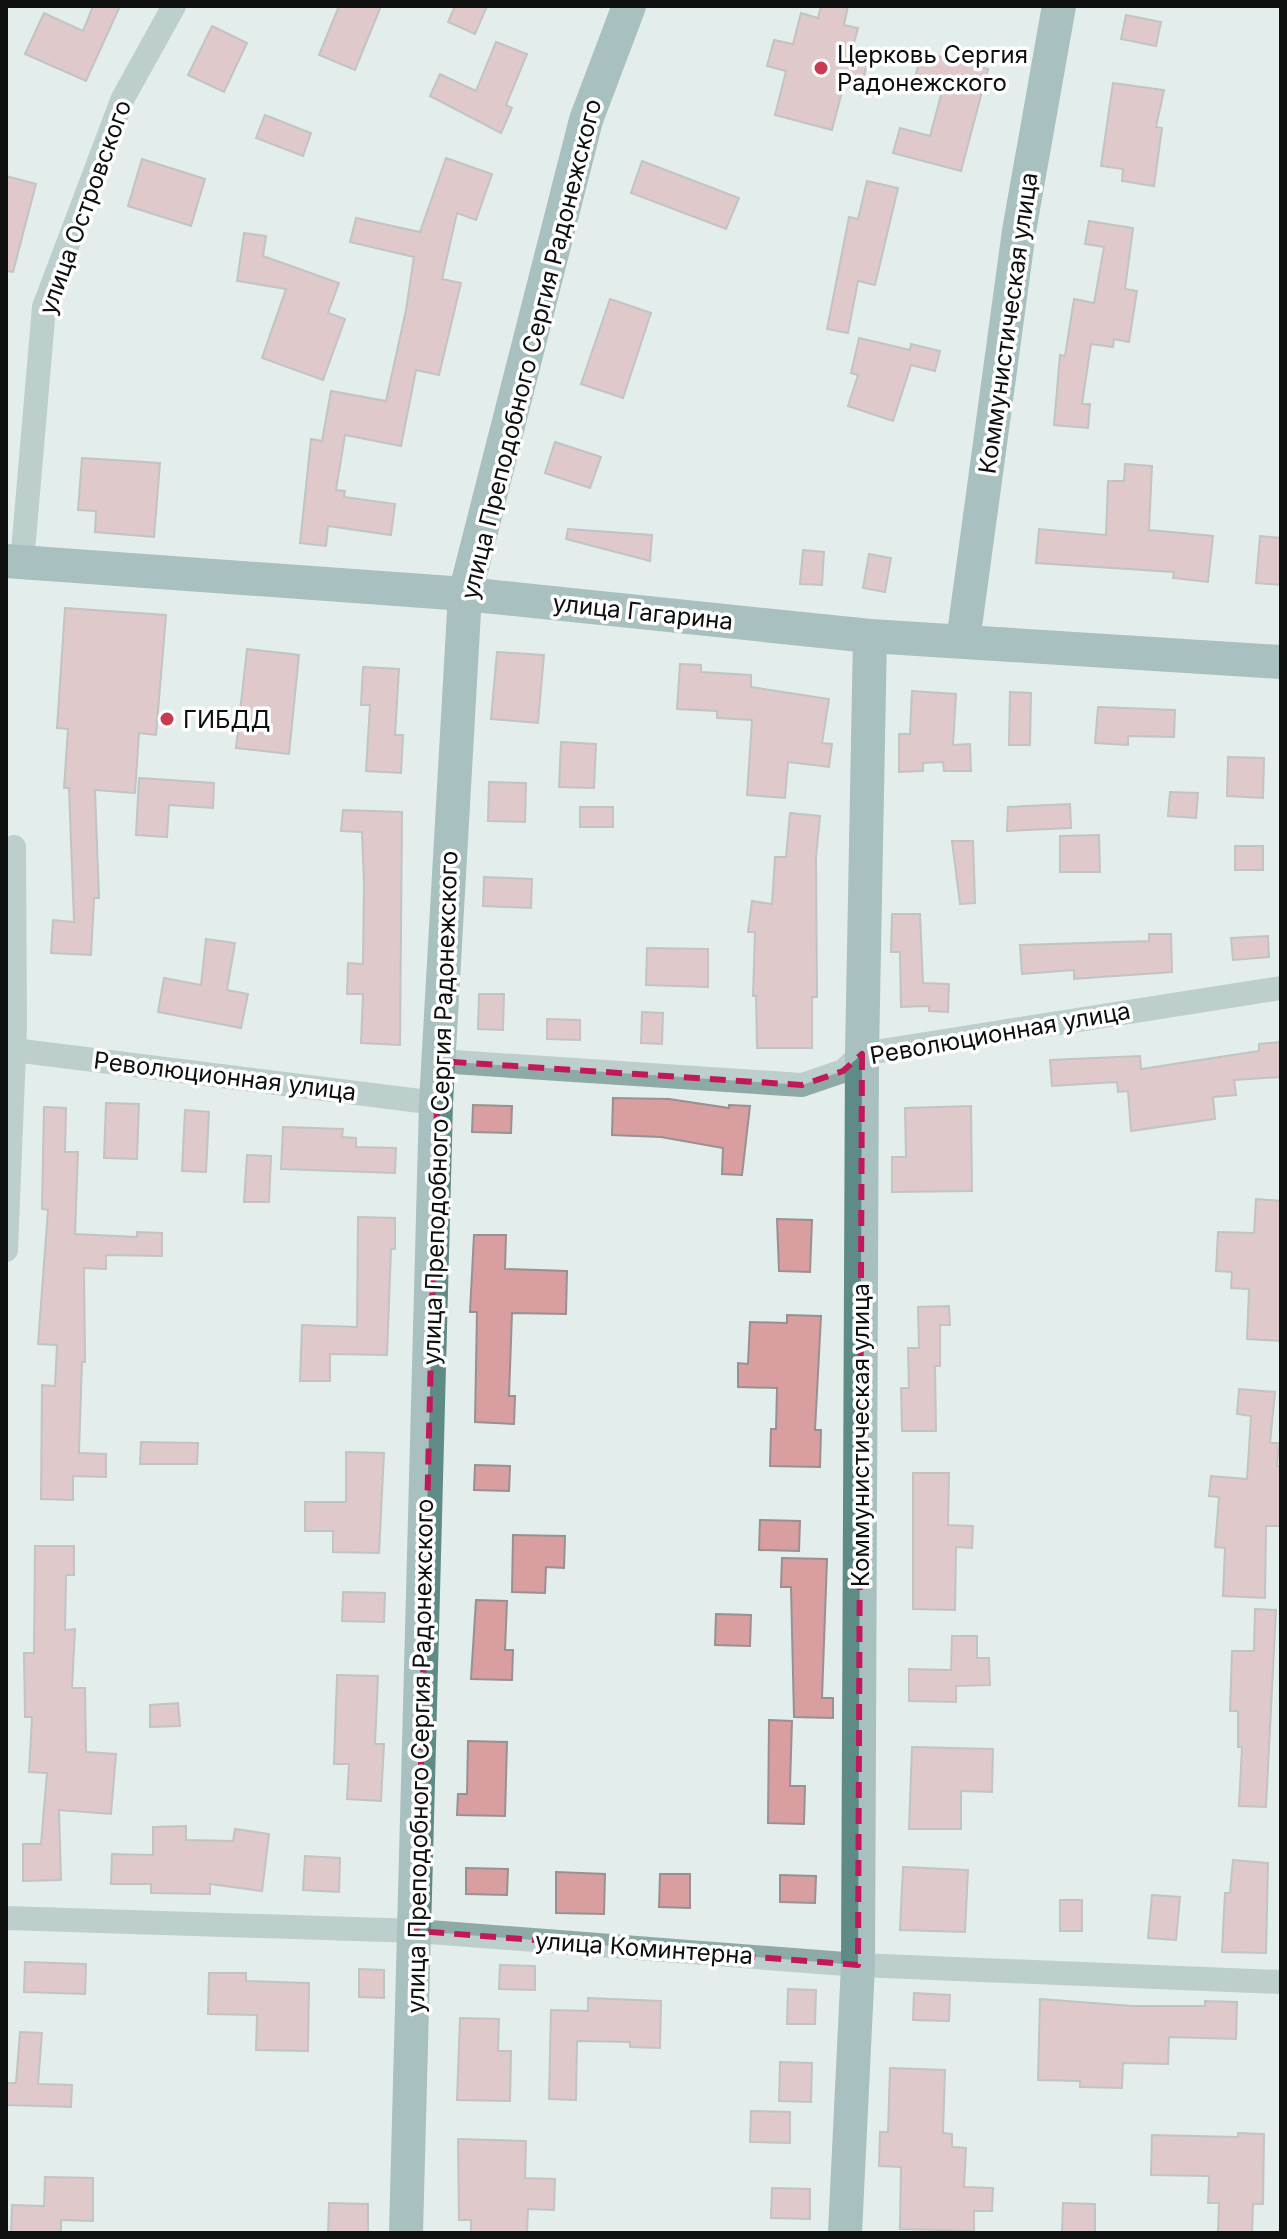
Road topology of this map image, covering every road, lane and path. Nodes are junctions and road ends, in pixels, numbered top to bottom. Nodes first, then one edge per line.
1 (174, 6) edge
2 (629, 6) edge
3 (1059, 6) edge
4 (14, 562) edge
5 (465, 594) junction
6 (870, 636) junction
7 (963, 641) junction
8 (1281, 662) edge
9 (14, 847) dead end
10 (1281, 988) edge
11 (12, 1034) edge
12 (862, 1054) junction
13 (438, 1061) junction
14 (436, 1103) junction
15 (6, 1250) edge
16 (6, 1918) edge
17 (417, 1931) junction
18 (858, 1965) junction
19 (1281, 1982) edge
20 (406, 2233) edge
21 (845, 2233) edge

1 - 4 street, улица Островского
2 - 5 street, улица Преподобного Сергия Радонежского
3 - 7 street, Коммунистическая улица
4 - 5 street, улица Гагарина
5 - 6 street, улица Гагарина
5 - 13 street, улица Преподобного Сергия Радонежского
6 - 7 street, улица Гагарина
6 - 12 street, Коммунистическая улица
7 - 8 street, улица Гагарина
9 - 11 street
10 - 12 street, Революционная улица
11 - 14 street, Революционная улица
11 - 15 street
12 - 13 street, Революционная улица
12 - 18 street, Коммунистическая улица
13 - 14 street, улица Преподобного Сергия Радонежского
14 - 17 street, улица Преподобного Сергия Радонежского
16 - 17 street, улица Коминтерна
17 - 18 street, улица Коминтерна
17 - 20 street, улица Преподобного Сергия Радонежского
18 - 19 street, улица Коминтерна
18 - 21 street, Коммунистическая улица

